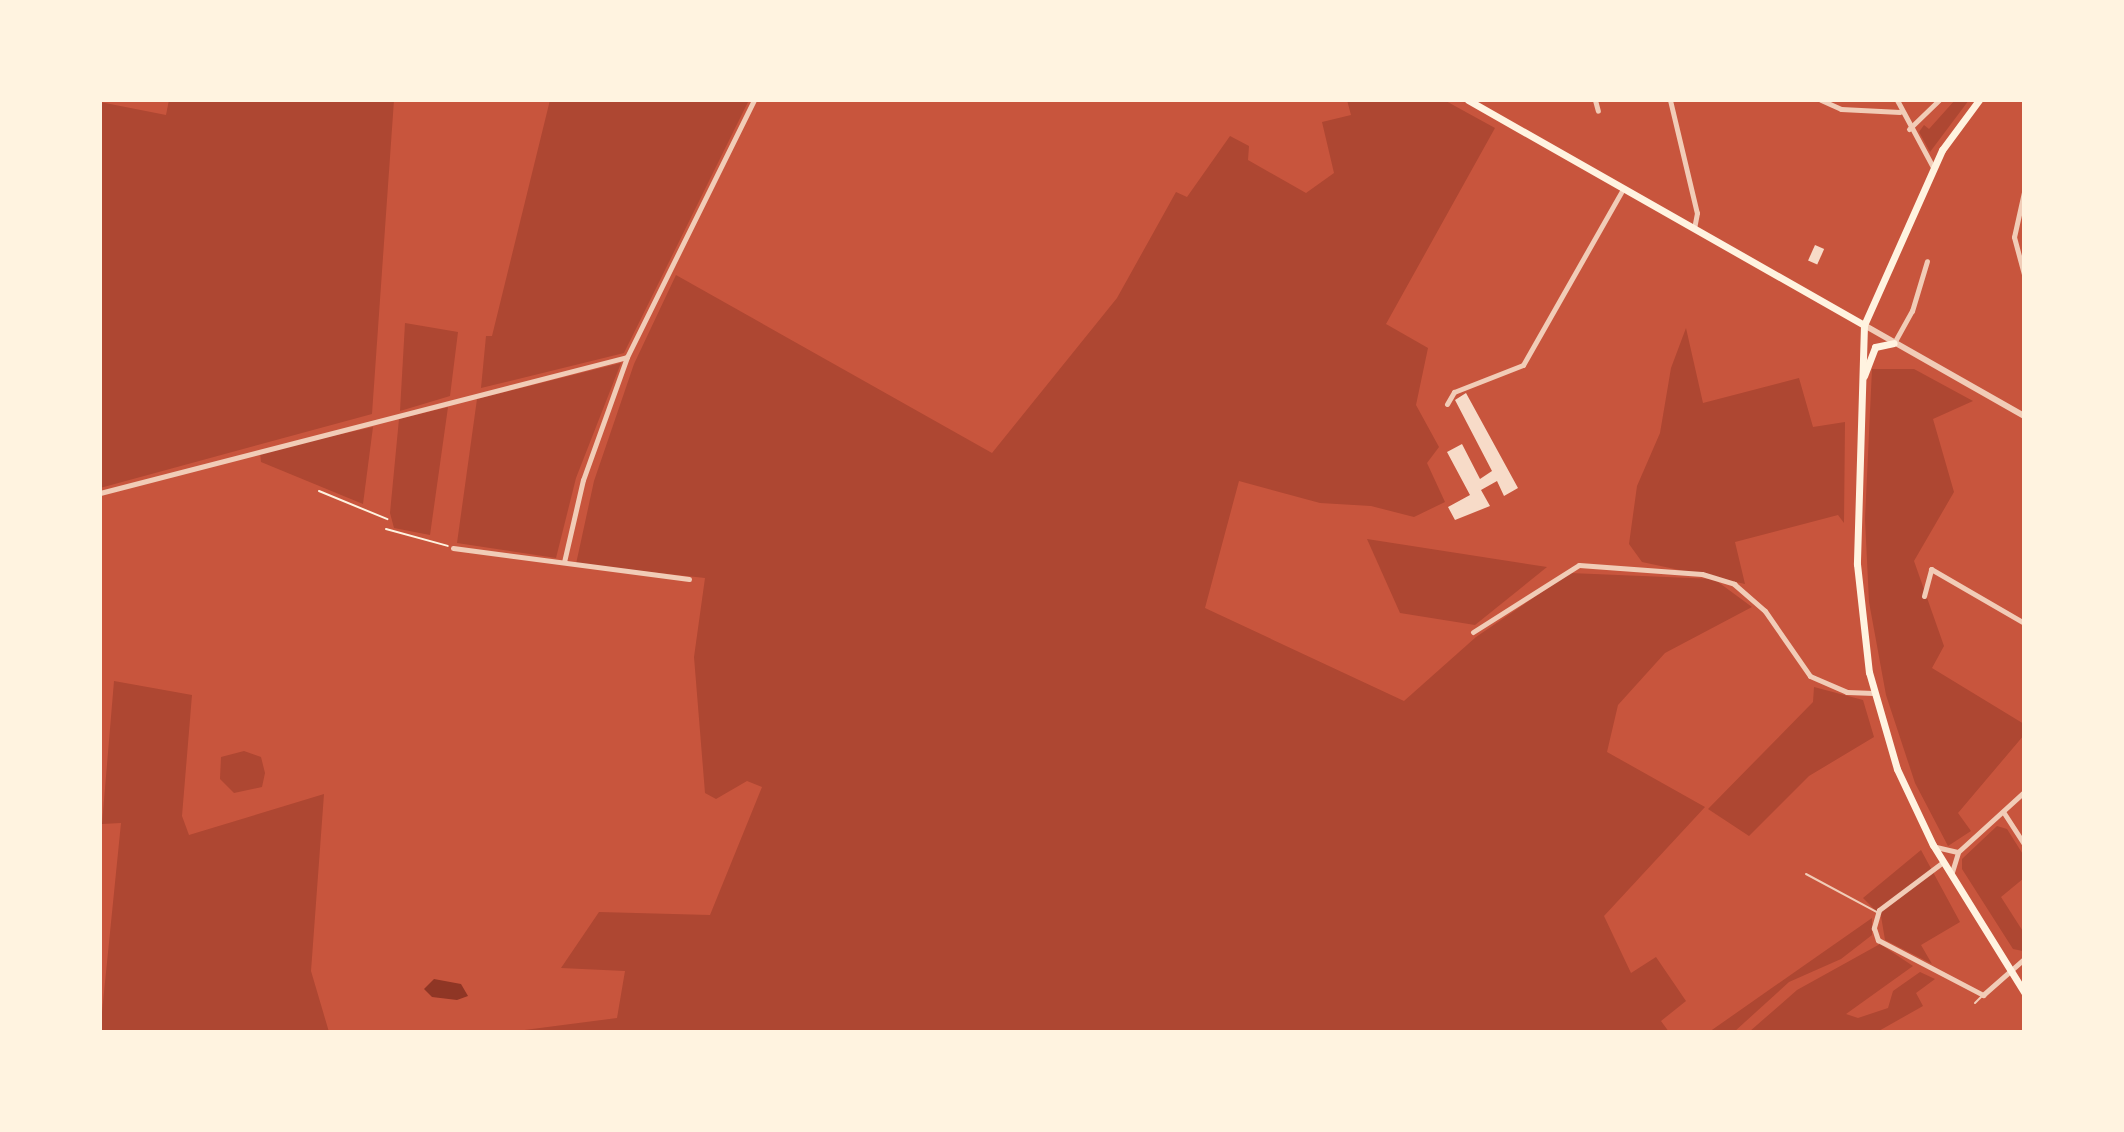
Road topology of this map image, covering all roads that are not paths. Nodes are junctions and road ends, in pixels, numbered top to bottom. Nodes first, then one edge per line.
1 (754, 100) edge
2 (1468, 100) edge
3 (1595, 100) edge
4 (1670, 100) edge
5 (1821, 100) edge
6 (1897, 100) edge
7 (1939, 100) edge
8 (1979, 100) edge
9 (1598, 111) dead end
10 (1900, 112) junction
11 (1909, 129) junction
12 (1934, 168) junction
13 (1623, 189) junction
14 (2024, 192) edge
15 (1694, 228) junction
16 (1927, 261) dead end
17 (2023, 272) edge
18 (1864, 325) junction
19 (1894, 343) junction
20 (627, 357) junction
21 (1860, 394) junction
22 (1447, 404) dead end
23 (2024, 416) edge
24 (100, 493) edge
25 (453, 548) road end
26 (564, 562) junction
27 (689, 579) dead end
28 (1924, 596) dead end
29 (2024, 623) edge
30 (1473, 632) dead end
31 (1874, 693) junction
32 (2024, 792) edge
33 (2004, 813) junction
34 (2024, 844) edge
35 (1933, 845) junction
36 (1958, 852) junction
37 (1943, 862) junction
38 (1806, 874) dead end
39 (1952, 878) junction
40 (1877, 912) junction
41 (2024, 959) edge
42 (2011, 971) junction
43 (2024, 992) edge
44 (1983, 995) junction
45 (1975, 1003) dead end

1 - 20 street
2 - 13 main road
3 - 9 street
4 - 15 street
5 - 10 street
6 - 10 street
7 - 11 street
8 - 12 main road
10 - 11 street
11 - 12 street
12 - 18 main road
13 - 15 main road
13 - 22 street
14 - 17 street
15 - 18 main road
16 - 19 street
18 - 19 street
18 - 21 main road
19 - 21 main road
19 - 23 street
20 - 24 street
20 - 26 street
21 - 31 main road
25 - 26 street
26 - 27 street
28 - 29 street
30 - 31 street
31 - 35 main road
32 - 33 street
33 - 34 street
33 - 36 street
35 - 36 street
35 - 37 main road
36 - 39 street
37 - 39 main road
37 - 40 street
38 - 40 lane
39 - 42 main road
40 - 44 street
41 - 42 street
42 - 43 main road
42 - 44 street
44 - 45 lane

